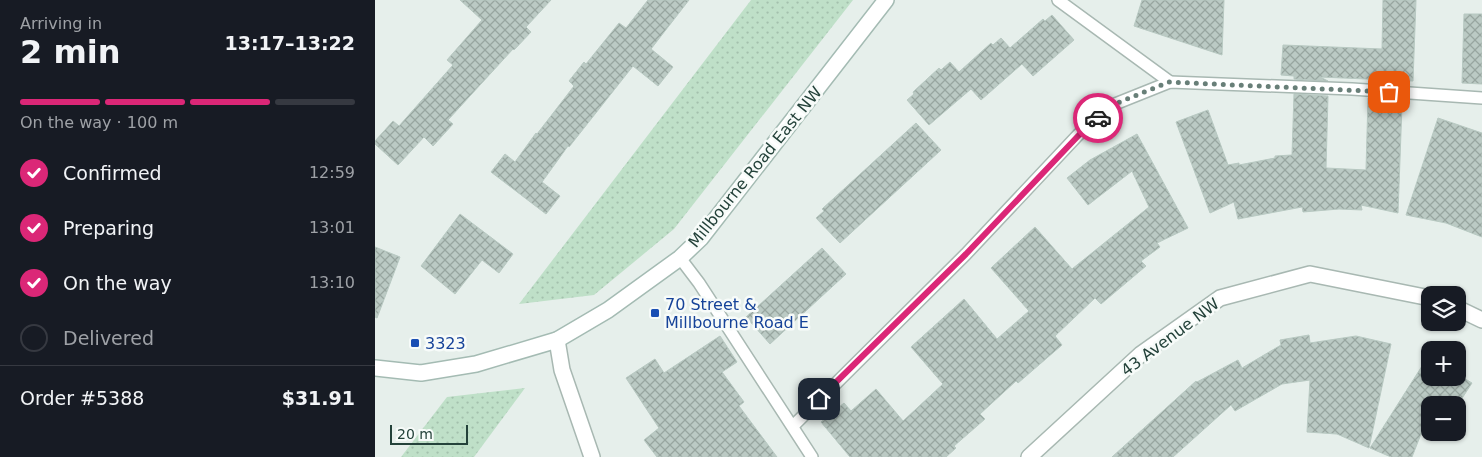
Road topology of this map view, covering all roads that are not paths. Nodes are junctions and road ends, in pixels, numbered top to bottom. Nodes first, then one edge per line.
1 (886, 0) edge
2 (1058, 0) edge
3 (1169, 82) junction
4 (1482, 98) edge
5 (680, 258) junction
6 (1421, 296) edge
7 (1466, 312) edge
8 (1482, 320) edge
9 (557, 340) junction
10 (375, 368) edge
11 (793, 426) junction
12 (592, 457) edge
13 (812, 457) edge
14 (1029, 457) edge

1 - 5 street, Millbourne Road East NW
2 - 3 lane
3 - 4 lane
3 - 11 lane
5 - 9 street, Millbourne Road East NW
5 - 11 lane
6 - 14 street, 43 Avenue NW
7 - 8 street
9 - 10 street, Millbourne Road East NW
9 - 12 street
11 - 13 lane

